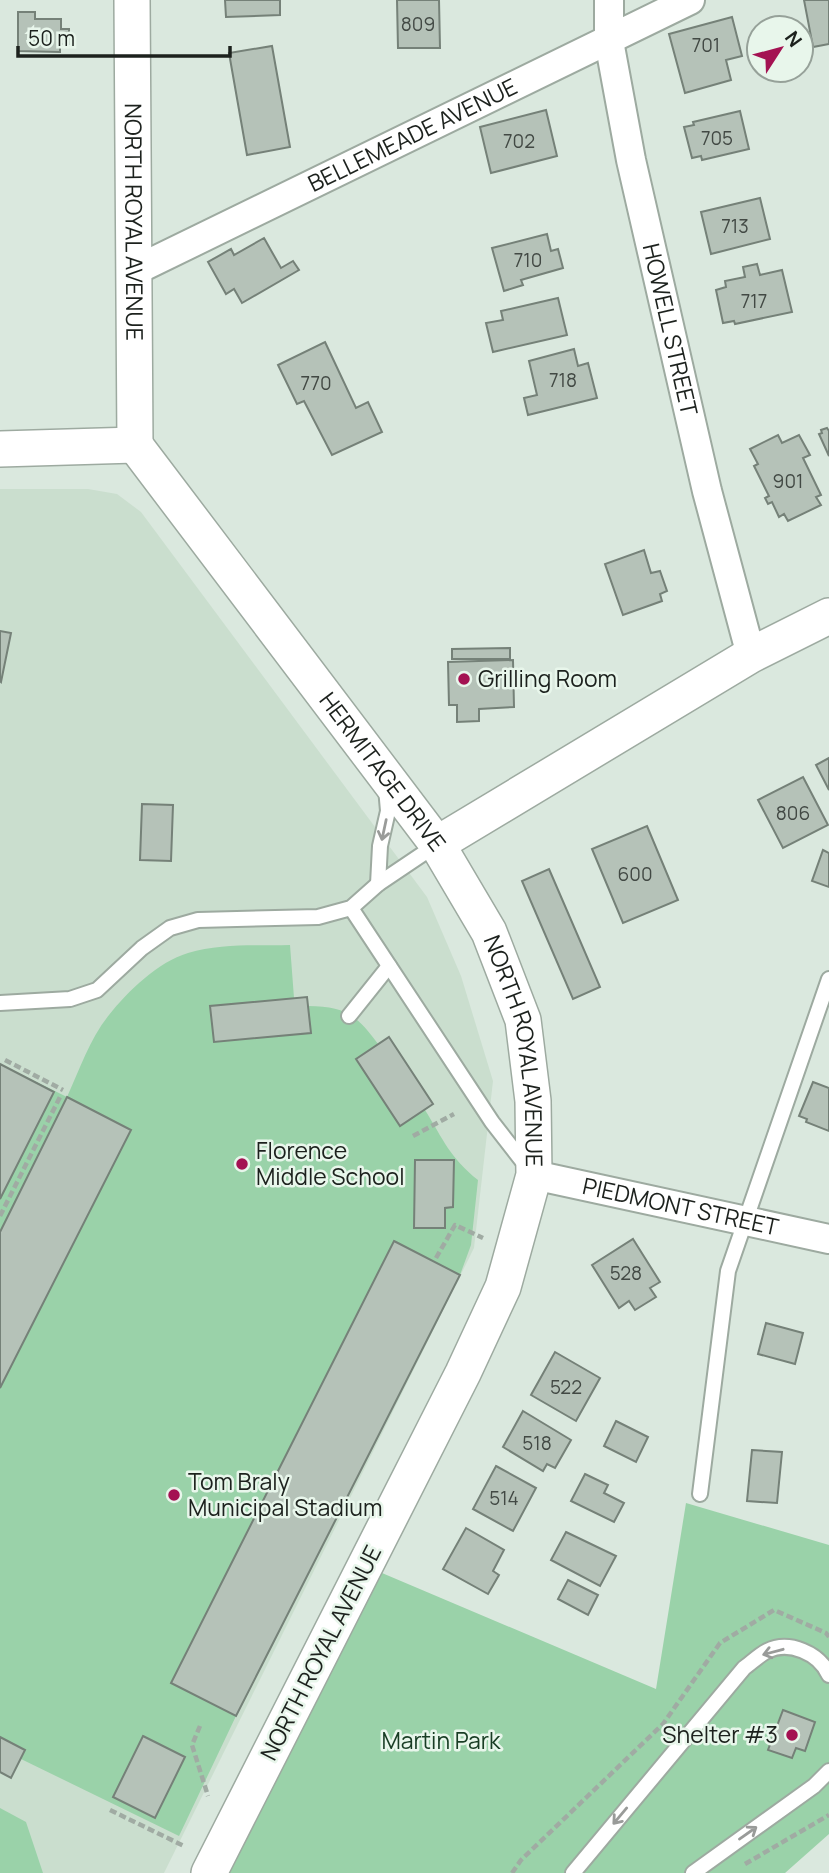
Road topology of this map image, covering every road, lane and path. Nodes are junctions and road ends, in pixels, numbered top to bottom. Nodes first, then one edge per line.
1 (132, 0) edge
2 (608, 0) edge
3 (690, 0) edge
4 (609, 41) junction
5 (134, 271) junction
6 (135, 445) junction
7 (0, 449) edge
8 (829, 616) edge
9 (751, 655) junction
10 (386, 776) junction
11 (437, 844) junction
12 (378, 884) junction
13 (351, 908) junction
14 (389, 966) junction
15 (829, 979) edge
16 (0, 1003) edge
17 (349, 1016) dead end
18 (5, 1060) dead end
19 (454, 1114) dead end
20 (413, 1136) dead end
21 (534, 1175) junction
22 (0, 1216) edge
23 (743, 1221) junction
24 (482, 1238) dead end
25 (829, 1239) edge
26 (436, 1258) dead end
27 (700, 1494) dead end
28 (829, 1637) edge
29 (829, 1675) edge
30 (200, 1726) dead end
31 (829, 1770) edge
32 (208, 1796) dead end
33 (110, 1810) dead end
34 (829, 1815) edge
35 (184, 1846) dead end
36 (742, 1867) dead end
37 (209, 1873) edge
38 (512, 1873) edge
39 (573, 1873) edge
40 (693, 1873) edge

1 - 5 street, NORTH ROYAL AVENUE
2 - 4 street, HOWELL STREET
3 - 4 street, BELLEMEADE AVENUE
4 - 5 street, BELLEMEADE AVENUE
4 - 9 street, HOWELL STREET
5 - 6 street, NORTH ROYAL AVENUE
6 - 7 street
6 - 10 street, HERMITAGE DRIVE
8 - 9 street, HERMITAGE DRIVE
9 - 11 street, HERMITAGE DRIVE
10 - 11 street, HERMITAGE DRIVE
10 -> 12 lane
11 - 12 lane
11 - 21 street, NORTH ROYAL AVENUE
12 - 13 lane
13 - 14 lane
13 - 16 lane
14 - 17 lane
14 - 21 lane
15 - 23 lane
18 - 22 path
19 - 20 path
21 - 23 street, PIEDMONT STREET
21 - 37 street, NORTH ROYAL AVENUE
23 - 25 street, PIEDMONT STREET
23 - 27 lane
24 - 26 path
28 - 38 path
29 -> 39 lane
30 - 32 path
40 -> 31 lane
33 - 35 path
34 - 36 path

